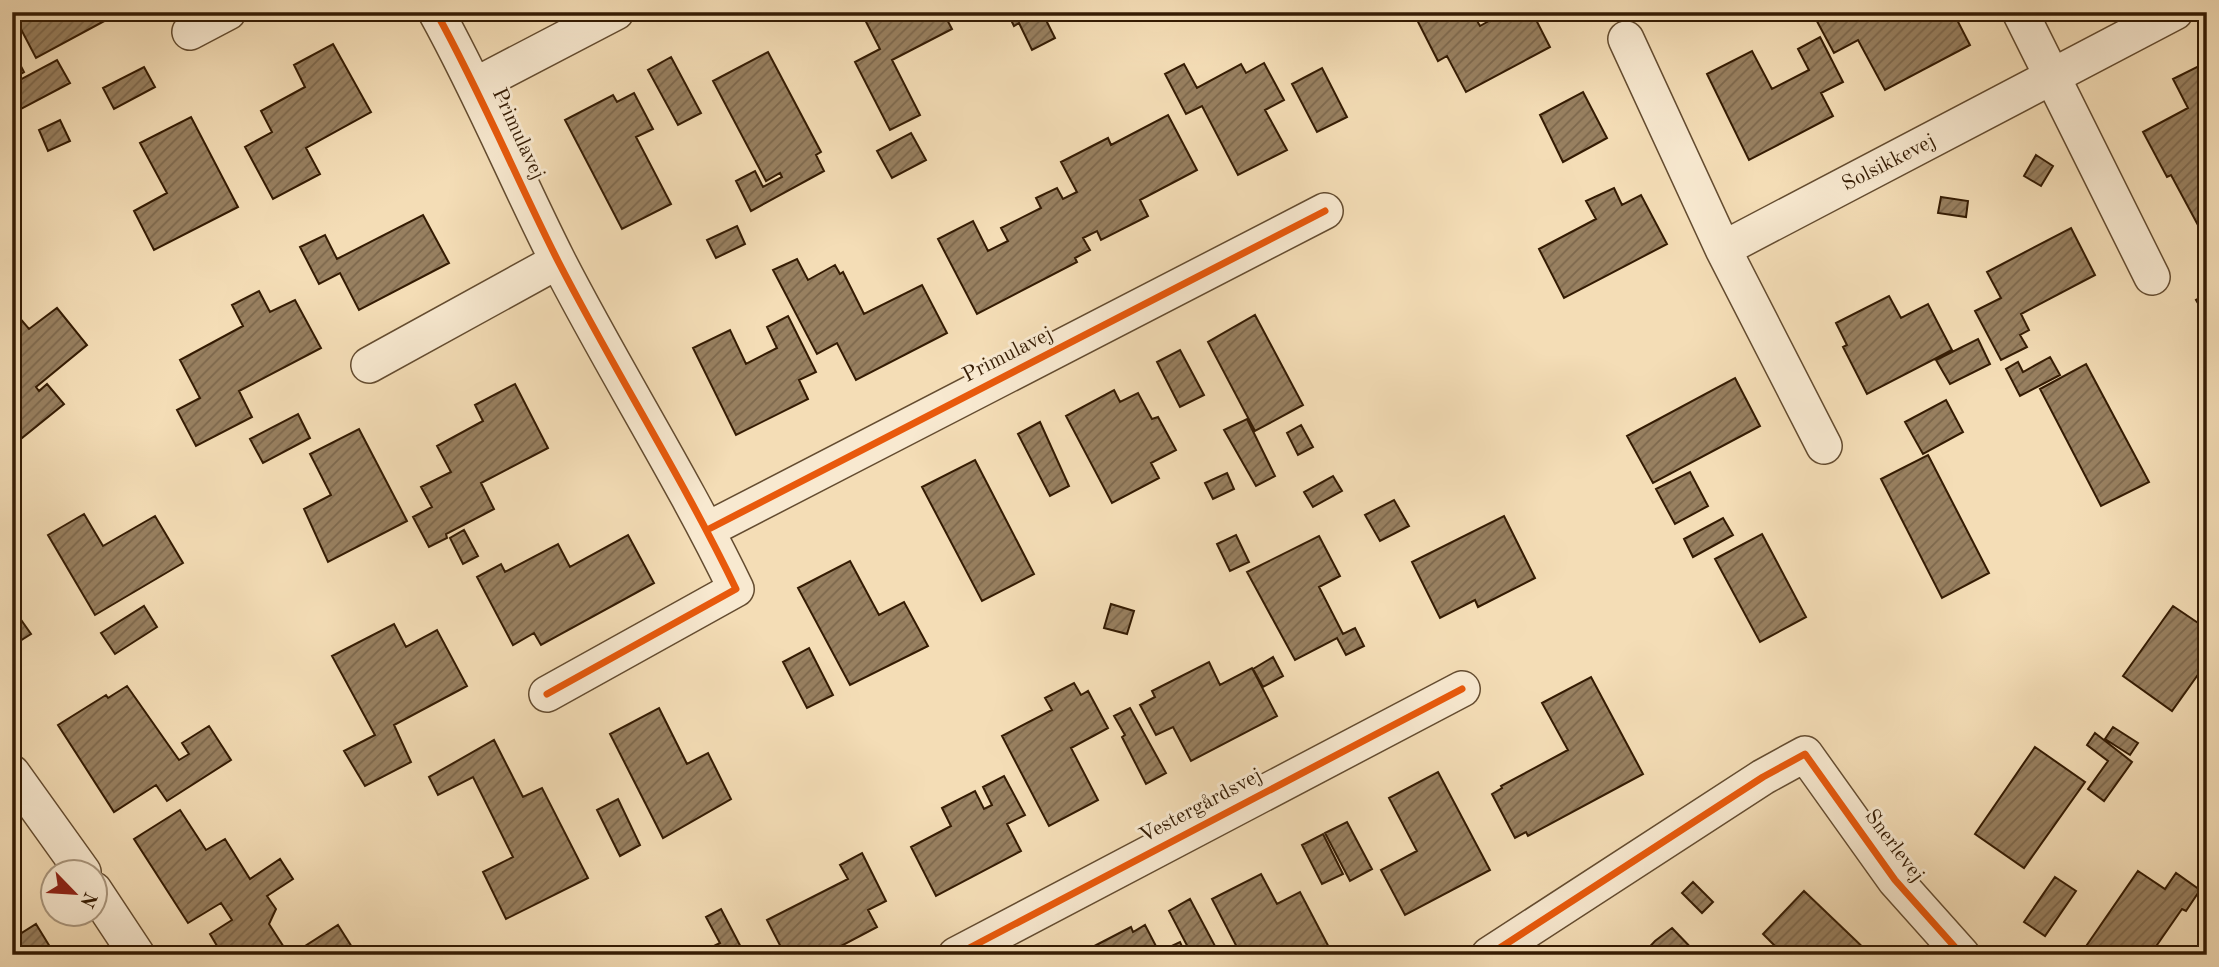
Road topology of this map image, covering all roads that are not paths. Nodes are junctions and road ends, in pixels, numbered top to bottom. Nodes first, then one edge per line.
1 (228, 12) edge
2 (436, 12) edge
3 (616, 12) edge
4 (2020, 12) edge
5 (2175, 12) edge
6 (190, 32) dead end
7 (1626, 39) dead end
8 (2055, 78) junction
9 (476, 85) junction
10 (1325, 211) dead end
11 (1723, 249) junction
12 (558, 261) junction
13 (2152, 277) dead end
14 (369, 365) dead end
15 (1824, 446) dead end
16 (707, 530) junction
17 (1462, 689) dead end
18 (547, 694) dead end
19 (12, 773) edge
20 (72, 858) edge
21 (108, 911) edge
22 (137, 955) edge
23 (956, 955) edge
24 (1489, 955) edge
25 (1962, 955) edge

1 - 6 street
2 - 9 street, Primulavej
3 - 9 street, Primulavej
4 - 8 street
5 - 8 street, Solsikkevej
7 - 11 street
8 - 11 street, Solsikkevej
8 - 13 street
9 - 12 street, Primulavej
10 - 16 street, Primulavej
11 - 15 street
12 - 14 street
12 - 16 street, Primulavej
16 - 18 street, Primulavej
17 - 23 street, Vestergårdsvej
19 - 20 street
21 - 22 street
24 - 25 street, Snerlevej

